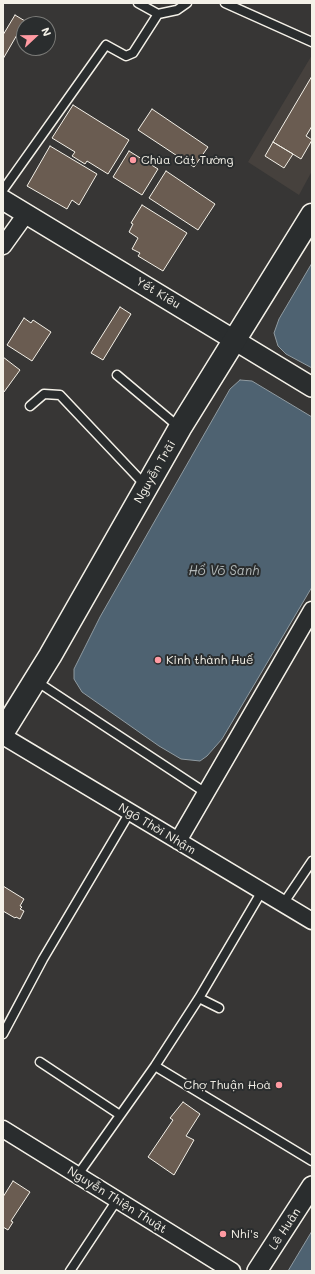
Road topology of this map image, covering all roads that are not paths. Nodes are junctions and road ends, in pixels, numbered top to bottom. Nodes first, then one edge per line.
1 (138, 3) edge
2 (187, 3) edge
3 (225, 3) edge
4 (158, 14) junction
5 (312, 41) edge
6 (3, 190) edge
7 (3, 200) edge
8 (26, 214) junction
9 (312, 215) edge
10 (3, 246) edge
11 (236, 340) junction
12 (117, 375) dead end
13 (312, 387) edge
14 (30, 406) dead end
15 (180, 428) junction
16 (146, 487) junction
17 (312, 610) edge
18 (35, 681) junction
19 (3, 732) edge
20 (3, 736) edge
21 (206, 793) junction
22 (130, 812) junction
23 (178, 841) junction
24 (312, 861) edge
25 (262, 891) junction
26 (283, 904) junction
27 (312, 921) edge
28 (199, 998) junction
29 (219, 1008) dead end
30 (3, 1034) edge
31 (40, 1062) dead end
32 (154, 1066) junction
33 (120, 1115) junction
34 (3, 1129) edge
35 (312, 1161) edge
36 (77, 1176) junction
37 (312, 1186) edge
38 (117, 1200) junction
39 (70, 1271) edge
40 (232, 1271) edge
41 (257, 1271) edge

1 - 4 lane
2 - 4 lane
3 - 5 lane
4 - 6 lane
7 - 8 street, Yết Kiêu
8 - 10 street
8 - 11 street, Yết Kiêu
9 - 11 main road, Nguyễn Trãi
11 - 13 street, Yết Kiêu
11 - 15 main road, Nguyễn Trãi
12 - 15 lane
14 - 16 lane
15 - 16 main road, Nguyễn Trãi
16 - 18 main road, Nguyễn Trãi
17 - 21 street
18 - 19 main road, Nguyễn Trãi
18 - 21 lane
20 - 22 street, Ngô Thời Nhậm
21 - 23 street
22 - 23 street, Ngô Thời Nhậm
22 - 30 lane
23 - 25 street, Ngô Thời Nhậm
24 - 26 lane
25 - 26 street, Ngô Thời Nhậm
25 - 28 lane
26 - 27 street, Ngô Thời Nhậm
28 - 29 lane
28 - 32 lane
31 - 33 lane
32 - 33 lane
32 - 35 lane
33 - 36 lane
34 - 36 street, Nguyễn Thiện Thuật
36 - 38 street, Nguyễn Thiện Thuật
37 - 41 street, Lê Huân
38 - 39 lane
38 - 40 street, Nguyễn Thiện Thuật

